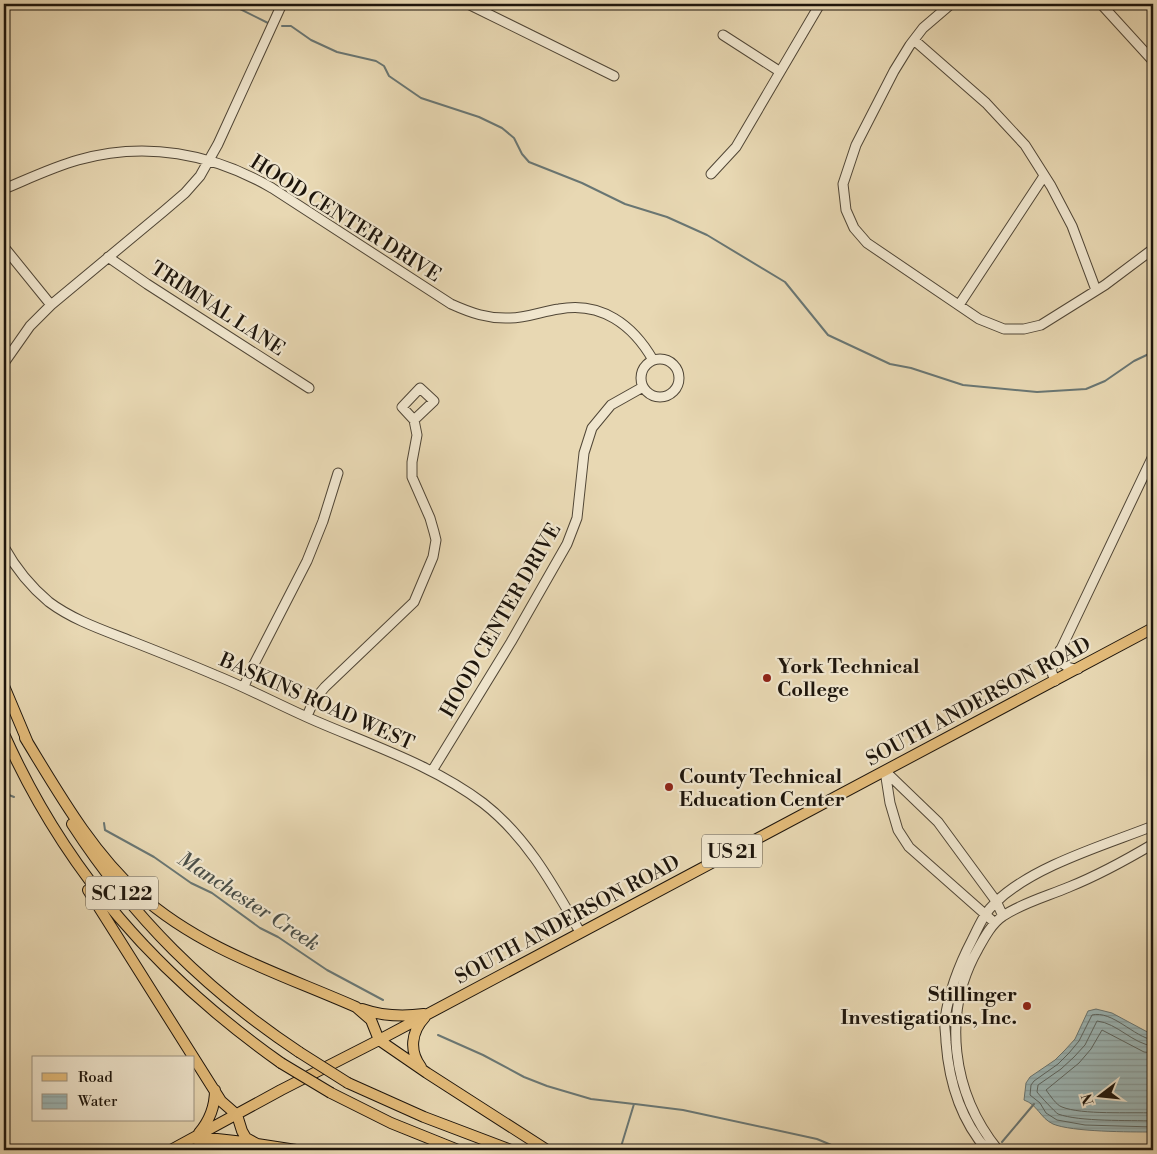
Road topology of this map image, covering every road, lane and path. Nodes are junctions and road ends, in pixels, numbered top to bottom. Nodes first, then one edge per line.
1 (282, 4) edge
2 (468, 4) edge
3 (820, 4) edge
4 (951, 4) edge
5 (1101, 4) edge
6 (723, 35) dead end
7 (914, 40) junction
8 (1153, 61) edge
9 (779, 72) junction
10 (614, 76) dead end
11 (209, 160) junction
12 (712, 174) dead end
13 (1044, 176) junction
14 (4, 190) edge
15 (4, 247) edge
16 (1153, 249) edge
17 (108, 257) junction
18 (1096, 290) junction
19 (52, 305) junction
20 (958, 305) junction
21 (653, 360) junction
22 (4, 363) edge
23 (643, 387) junction
24 (309, 388) dead end
25 (414, 420) dead end
26 (1153, 456) edge
27 (338, 474) dead end
28 (4, 547) edge
29 (1153, 628) edge
30 (1060, 650) junction
31 (1078, 669) junction
32 (1055, 681) junction
33 (4, 686) edge
34 (244, 686) junction
35 (307, 716) junction
36 (4, 734) edge
37 (26, 738) junction
38 (885, 770) junction
39 (432, 771) junction
40 (47, 817) junction
41 (1153, 826) edge
42 (1153, 844) edge
43 (996, 901) junction
44 (985, 914) junction
45 (1003, 916) junction
46 (996, 923) junction
47 (580, 932) junction
48 (356, 1007) junction
49 (430, 1013) junction
50 (379, 1040) junction
51 (194, 1056) edge
52 (195, 1058) edge
53 (426, 1073) junction
54 (214, 1088) junction
55 (237, 1115) junction
56 (194, 1139) junction
57 (258, 1144) junction
58 (171, 1150) edge
59 (296, 1150) edge
60 (458, 1150) edge
61 (511, 1150) edge
62 (547, 1150) edge
63 (987, 1150) edge
64 (998, 1150) edge

1 - 11 street
2 - 10 street
3 - 9 street
4 - 7 street
5 - 8 street
6 - 9 street
7 - 13 street
7 - 20 street
9 - 12 street
11 - 14 street, HOOD CENTER DRIVE
11 - 17 street
11 - 21 street, HOOD CENTER DRIVE
13 - 18 street
13 - 20 street
15 - 19 street
16 - 18 street
17 - 19 street
17 - 24 street, TRIMNAL LANE
18 - 20 street
19 - 22 street
21 - 23 street
21 - 23 street
23 - 39 street, HOOD CENTER DRIVE
25 - 35 street
26 - 30 street
27 - 34 street
28 - 34 street, BASKINS ROAD WEST
29 - 31 main road, SOUTH ANDERSON ROAD / US 21
30 - 31 street
30 - 32 street
31 - 32 main road, SOUTH ANDERSON ROAD / US 21
32 - 38 main road, SOUTH ANDERSON ROAD / US 21
33 - 37 main road, SC 122
34 - 35 street, BASKINS ROAD WEST
35 - 39 street, BASKINS ROAD WEST
36 - 40 main road, SC 122
37 - 48 main road
37 - 61 main road, SC 122, bridge
38 - 43 street
38 - 44 street
38 - 47 main road, SOUTH ANDERSON ROAD / US 21
39 - 47 street, BASKINS ROAD WEST
40 - 51 main road
40 - 60 main road, SC 122, bridge
41 - 43 street
42 - 45 street
43 - 44 street
43 - 45 street
44 - 46 street
44 - 63 street
45 - 46 street
46 - 64 street
47 - 49 main road, SOUTH ANDERSON ROAD / US 21
48 - 49 main road
48 - 50 main road
49 - 50 main road, SOUTH ANDERSON ROAD / US 21
49 - 53 main road
50 - 53 main road
50 - 55 main road, SOUTH ANDERSON ROAD / US 21
52 - 54 main road
53 - 62 main road
54 - 55 main road
54 - 56 main road
55 - 56 main road, US 21
55 - 57 main road
56 - 57 main road
56 - 58 main road, US 21
57 - 59 main road

